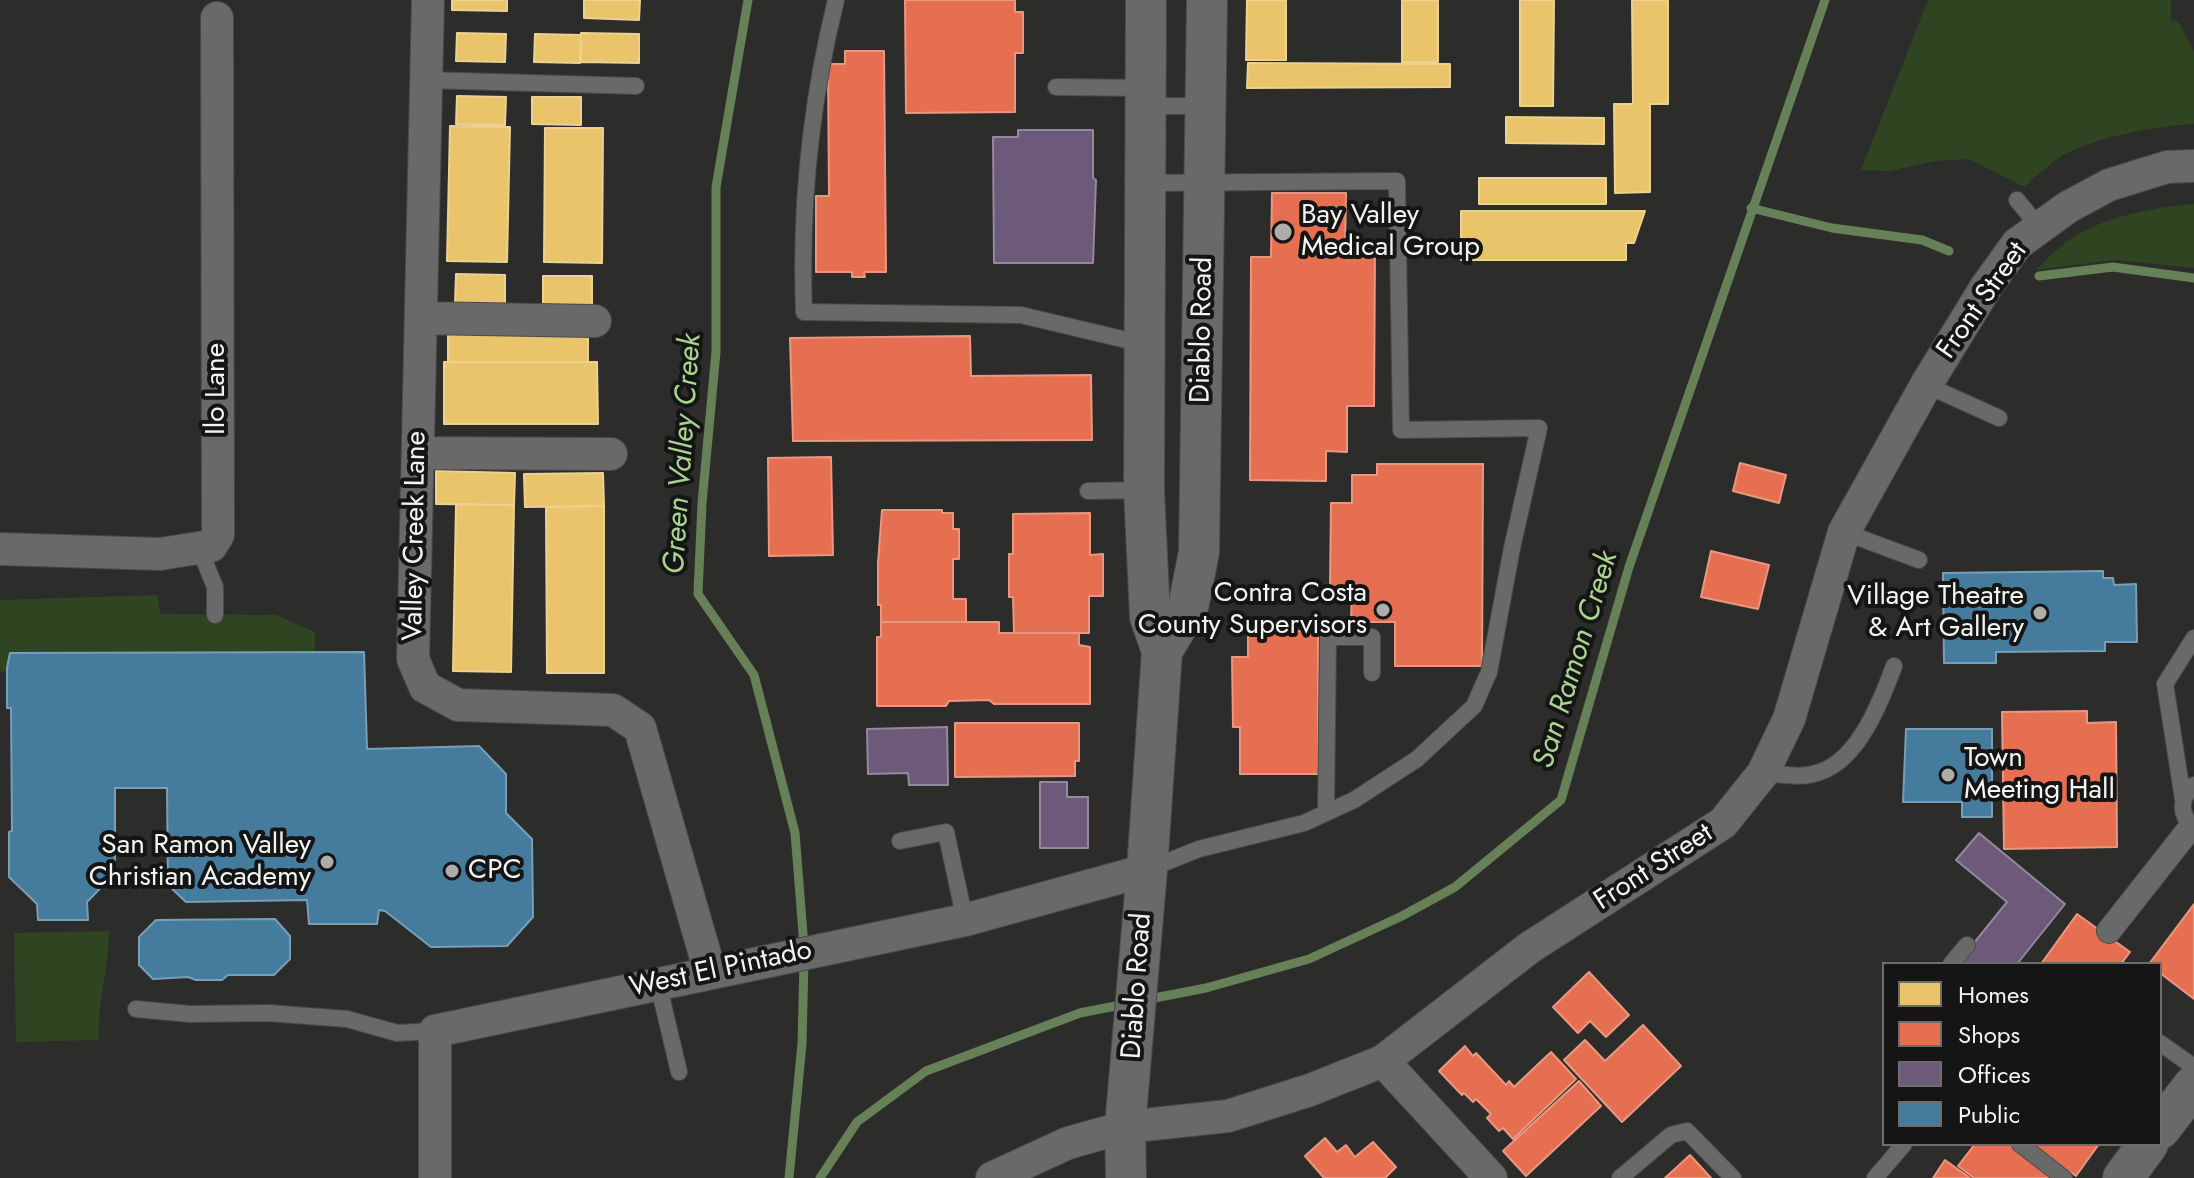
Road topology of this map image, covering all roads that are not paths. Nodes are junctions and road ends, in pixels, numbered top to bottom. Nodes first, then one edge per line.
1 (428, 0) edge
2 (836, 0) edge
3 (1146, 0) edge
4 (1207, 0) edge
5 (217, 18) dead end
6 (426, 80) junction
7 (636, 86) dead end
8 (1056, 87) dead end
9 (1145, 97) junction
10 (1205, 106) junction
11 (2194, 166) edge
12 (1206, 182) junction
13 (1145, 184) junction
14 (2017, 200) dead end
15 (2039, 227) junction
16 (421, 318) junction
17 (595, 321) dead end
18 (1144, 345) junction
19 (1926, 385) junction
20 (1999, 418) dead end
21 (418, 453) junction
22 (611, 454) dead end
23 (1144, 490) junction
24 (1088, 491) dead end
25 (1844, 532) junction
26 (0, 549) edge
27 (200, 550) junction
28 (1919, 560) dead end
29 (215, 615) dead end
30 (2194, 638) edge
31 (1162, 651) junction
32 (1894, 666) dead end
33 (1372, 673) dead end
34 (1763, 773) junction
35 (2194, 775) edge
36 (2186, 791) edge
37 (1326, 813) junction
38 (2192, 828) edge
39 (900, 841) dead end
40 (1147, 870) junction
41 (965, 920) junction
42 (2109, 931) dead end
43 (1967, 945) dead end
44 (1953, 962) edge
45 (722, 970) junction
46 (658, 983) junction
47 (136, 1009) dead end
48 (435, 1031) junction
49 (2162, 1044) edge
50 (1383, 1061) junction
51 (2194, 1067) edge
52 (679, 1072) dead end
53 (2194, 1085) edge
54 (2162, 1124) edge
55 (1125, 1127) junction
56 (1902, 1146) edge
57 (2023, 1146) edge
58 (435, 1178) edge
59 (992, 1178) edge
60 (1126, 1178) edge
61 (1491, 1178) edge
62 (1620, 1178) edge
63 (1733, 1178) edge
64 (1875, 1178) edge
65 (2064, 1178) edge

1 - 6 street, Valley Creek Lane
2 - 18 lane
3 - 9 street, Diablo Road
4 - 10 street, Diablo Road
5 - 27 street, Ilo Lane
6 - 7 lane
6 - 16 street, Valley Creek Lane
8 - 9 lane
9 - 10 lane
9 - 13 street, Diablo Road
10 - 12 street, Diablo Road
11 - 15 street, Front Street
12 - 13 lane
12 - 31 street, Diablo Road
12 - 37 lane
13 - 18 street, Diablo Road
14 - 15 lane
15 - 19 street, Front Street
16 - 17 street
16 - 21 street, Valley Creek Lane
18 - 23 street, Diablo Road
19 - 20 lane
19 - 25 street, Front Street
21 - 22 street
21 - 45 street, Valley Creek Lane
23 - 24 lane
23 - 31 street, Diablo Road
25 - 28 lane
25 - 34 street, Front Street
26 - 27 street
27 - 29 lane
30 - 36 lane
31 - 40 street, Diablo Road
32 - 34 lane
33 - 37 lane
34 - 50 street, Front Street
35 - 36 lane
36 - 38 lane
37 - 40 lane
38 - 42 street
39 - 41 lane
40 - 41 street, West El Pintado
40 - 55 street, Diablo Road
41 - 45 street, West El Pintado
43 - 44 lane
45 - 46 street, West El Pintado
46 - 48 street, West El Pintado
46 - 52 lane
47 - 48 lane
48 - 58 street
49 - 51 lane
50 - 55 street, Front Street
50 - 61 street
53 - 54 street
55 - 59 street, Front Street
55 - 60 street, Diablo Road
56 - 64 lane
57 - 65 lane
62 - 63 lane

